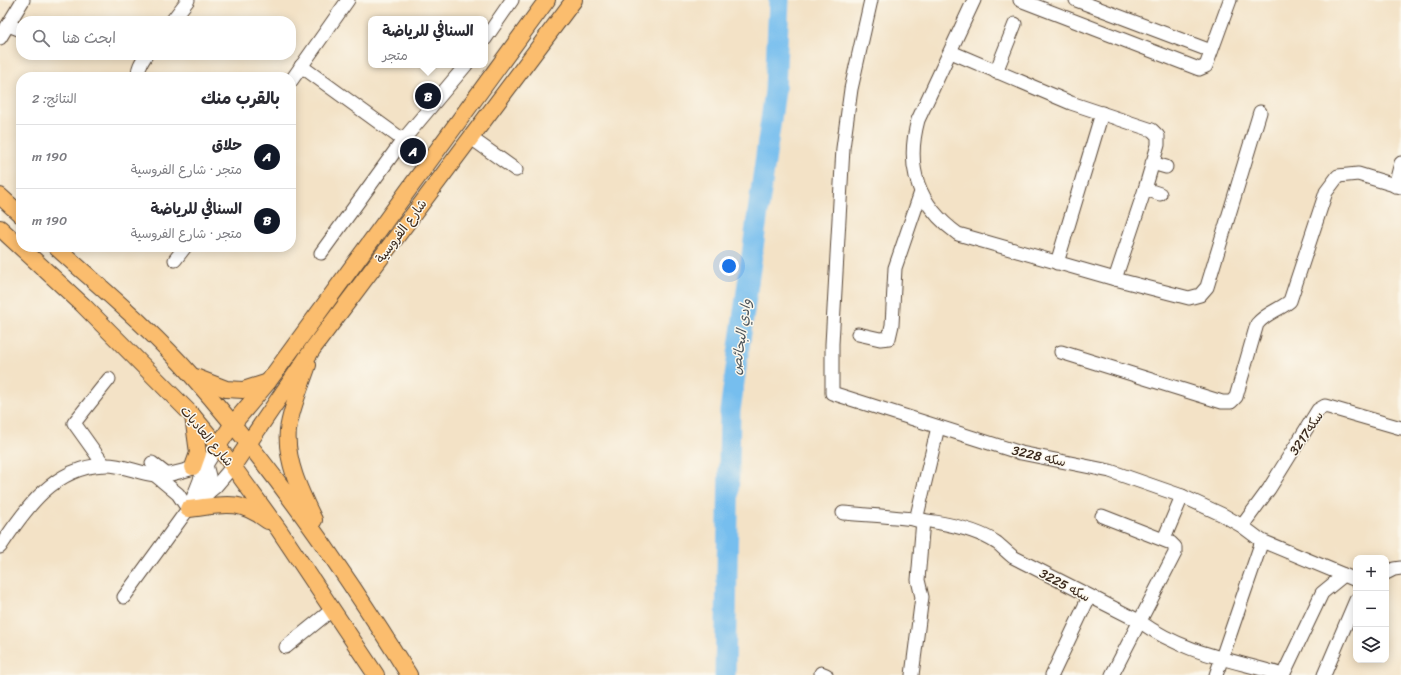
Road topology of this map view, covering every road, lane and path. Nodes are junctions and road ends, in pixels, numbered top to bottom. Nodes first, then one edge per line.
1 (22, 0) edge
2 (188, 0) edge
3 (348, 0) edge
4 (512, 0) edge
5 (538, 0) edge
6 (547, 0) edge
7 (574, 0) edge
8 (872, 0) edge
9 (974, 0) edge
10 (1020, 0) edge
11 (1076, 0) edge
12 (1230, 0) edge
13 (176, 16) edge
14 (534, 17) junction
15 (1015, 24) dead end
16 (8, 25) junction
17 (16, 28) edge
18 (488, 35) edge
19 (0, 38) edge
20 (1212, 51) junction
21 (951, 52) junction
22 (143, 60) edge
23 (301, 66) junction
24 (463, 68) edge
25 (138, 72) edge
26 (996, 72) junction
27 (296, 74) edge
28 (1260, 112) dead end
29 (1102, 113) junction
30 (471, 138) junction
31 (403, 140) junction
32 (1152, 163) junction
33 (1401, 163) edge
34 (1166, 167) dead end
35 (516, 170) dead end
36 (1398, 186) edge
37 (1145, 189) junction
38 (921, 192) junction
39 (1160, 194) dead end
40 (0, 196) edge
41 (16, 210) edge
42 (0, 228) edge
43 (16, 243) edge
44 (26, 252) edge
45 (61, 252) edge
46 (181, 252) edge
47 (321, 253) dead end
48 (175, 260) dead end
49 (1057, 263) junction
50 (1115, 279) junction
51 (858, 334) dead end
52 (314, 347) junction
53 (1060, 352) dead end
54 (191, 375) junction
55 (109, 379) dead end
56 (268, 382) junction
57 (193, 416) junction
58 (232, 425) junction
59 (938, 427) junction
60 (1401, 428) edge
61 (248, 443) junction
62 (218, 446) junction
63 (152, 463) dead end
64 (104, 465) junction
65 (200, 466) junction
66 (233, 466) junction
67 (161, 475) junction
68 (208, 493) junction
69 (1182, 496) junction
70 (188, 509) junction
71 (843, 513) dead end
72 (1102, 516) dead end
73 (919, 520) junction
74 (1242, 526) junction
75 (279, 530) junction
76 (1164, 539) junction
77 (1262, 541) junction
78 (0, 546) edge
79 (329, 551) junction
80 (1401, 568) edge
81 (1389, 572) edge
82 (1344, 575) junction
83 (1353, 579) edge
84 (124, 597) dead end
85 (1089, 597) junction
86 (1353, 607) edge
87 (333, 609) junction
88 (1139, 621) junction
89 (286, 648) dead end
90 (1221, 659) junction
91 (376, 675) edge
92 (409, 675) edge
93 (912, 675) edge
94 (1052, 675) edge
95 (1112, 675) edge
96 (1216, 675) edge
97 (1283, 675) edge
98 (1324, 675) edge

1 - 16 street
2 - 13 street
3 - 23 street
4 - 18 street
5 - 14 street
6 - 14 main road, شارع الفروسية
7 - 30 main road, شارع الفروسية
8 - 59 street, سكه 3228
9 - 21 street
10 - 20 street
11 - 20 street
12 - 20 street
14 - 56 main road, شارع الفروسية
15 - 26 street
16 - 17 street
16 - 19 street
21 - 26 street
21 - 38 street
22 - 25 street
23 - 27 street
23 - 31 street
24 - 31 street
26 - 29 street
28 - 50 street
29 - 32 street
29 - 49 street
30 - 35 street
30 - 52 main road, شارع الفروسية
31 - 47 street
32 - 34 street
32 - 37 street
33 - 36 street
36 - 53 street
37 - 39 street
37 - 50 street
38 - 49 street
38 - 51 street
40 - 41 main road
42 - 43 main road, شارع العاديات
44 - 57 main road, شارع العاديات
45 - 54 main road, شارع العاديات
46 - 48 street
49 - 50 street
52 - 61 main road, شارع الفروسية
52 - 79 main road
54 - 56 main road
54 - 58 main road, شارع العاديات
55 - 64 street
56 - 58 main road, شارع الفروسية
57 - 62 main road, شارع العاديات
57 - 65 main road
58 - 61 main road, شارع العاديات
58 - 62 main road, شارع الفروسية
59 - 69 street, سكه 3228
59 - 73 street
60 - 74 street, سكه3217
61 - 66 main road, شارع الفروسية
61 - 79 main road, شارع العاديات
62 - 65 street
62 - 66 main road, شارع العاديات
63 - 67 street
64 - 67 street
64 - 78 street
65 - 67 street
65 - 68 street
65 - 70 street
66 - 68 street
66 - 75 main road, شارع العاديات
67 - 70 street
68 - 70 street
69 - 74 street, سكه 3228
69 - 76 street
70 - 75 main road
70 - 84 street
71 - 73 street, سكه 3225
72 - 76 street
73 - 85 street, سكه 3225
73 - 93 street
74 - 77 street, سكه 3228
75 - 87 main road, شارع العاديات
76 - 88 street
77 - 82 street, سكه 3228
77 - 90 street
79 - 92 main road, شارع العاديات
80 - 81 street
82 - 83 street, سكه 3228
82 - 97 street
85 - 88 street, سكه 3225
85 - 94 street
86 - 98 street
87 - 89 street
87 - 91 main road, شارع العاديات
88 - 90 street, سكه 3225
88 - 95 street
90 - 96 street
90 - 97 street, سكه 3225

